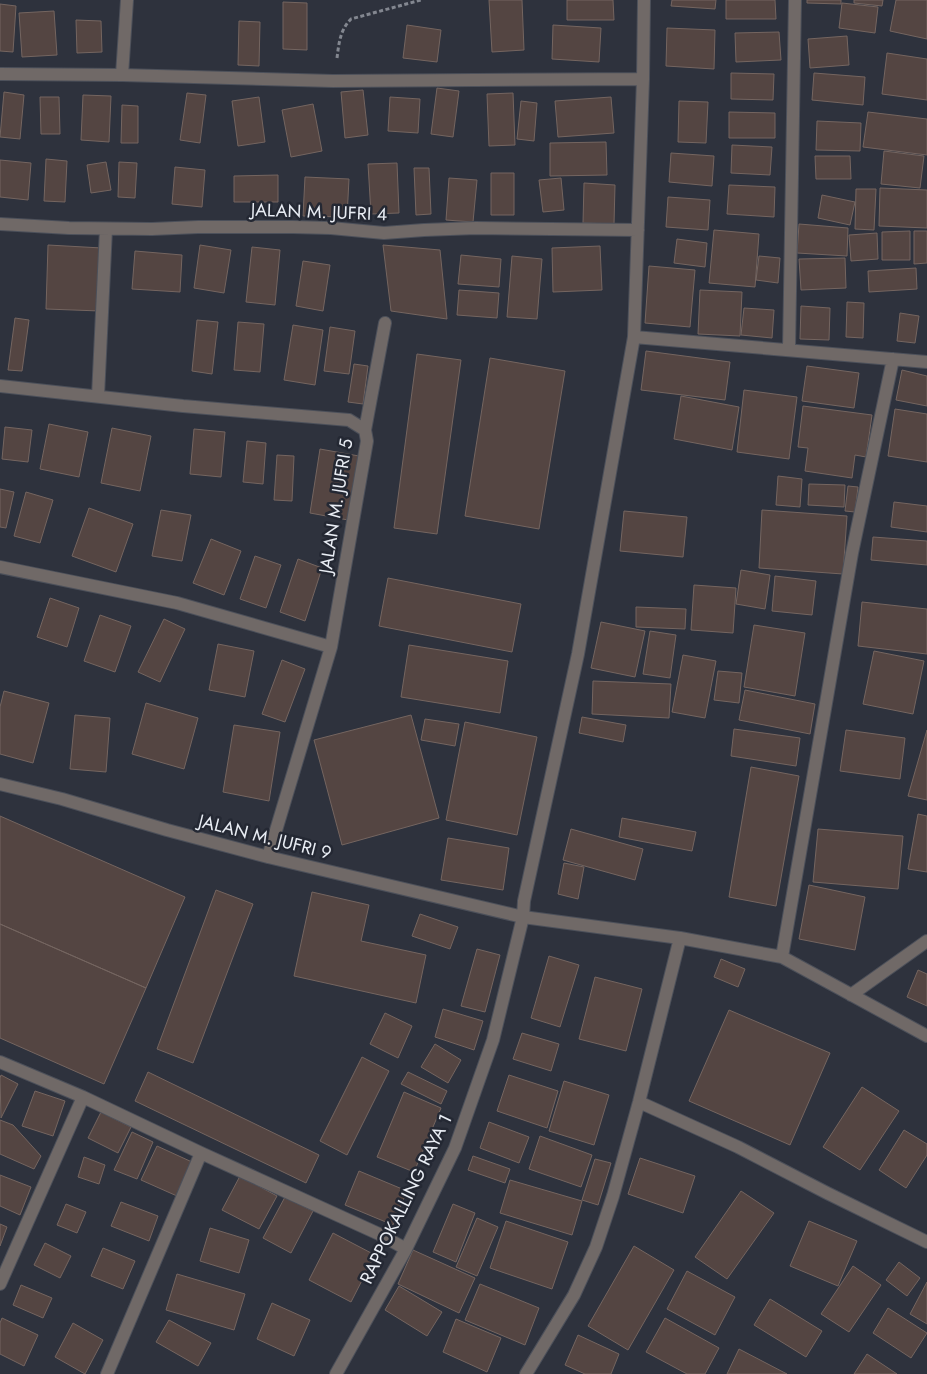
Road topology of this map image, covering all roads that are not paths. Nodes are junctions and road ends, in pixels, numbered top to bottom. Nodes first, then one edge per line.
1 (127, 0) edge
2 (644, 0) edge
3 (795, 0) edge
4 (0, 74) edge
5 (122, 75) junction
6 (643, 79) junction
7 (0, 224) edge
8 (106, 229) junction
9 (638, 230) junction
10 (384, 323) dead end
11 (634, 337) junction
12 (789, 350) junction
13 (893, 359) junction
14 (927, 362) edge
15 (0, 386) edge
16 (98, 396) junction
17 (365, 430) junction
18 (0, 567) edge
19 (331, 647) junction
20 (0, 784) edge
21 (268, 857) junction
22 (523, 917) junction
23 (680, 938) junction
24 (927, 941) edge
25 (782, 958) junction
26 (851, 995) junction
27 (927, 1036) edge
28 (0, 1062) edge
29 (82, 1097) junction
30 (639, 1102) junction
31 (201, 1153) junction
32 (927, 1242) edge
33 (406, 1249) junction
34 (0, 1284) edge
35 (106, 1374) edge
36 (336, 1374) edge
37 (526, 1374) edge

1 - 5 street
2 - 6 street, RAPPOKALLING RAYA 1
3 - 12 street
4 - 5 street
5 - 6 street
6 - 9 street, RAPPOKALLING RAYA 1
7 - 8 street, JALAN M. JUFRI 4
8 - 9 street, JALAN M. JUFRI 4
8 - 16 street
9 - 11 street, RAPPOKALLING RAYA 1
10 - 17 street
11 - 12 street
11 - 22 street, RAPPOKALLING RAYA 1
12 - 13 street
13 - 14 street
13 - 25 street
15 - 16 street, JALAN M. JUFRI 5
16 - 17 street, JALAN M. JUFRI 5
17 - 19 street, JALAN M. JUFRI 5
18 - 19 street
19 - 21 street, JALAN M. JUFRI 5
20 - 21 street, JALAN M. JUFRI 9
21 - 22 street, JALAN M. JUFRI 9
22 - 23 street, JALAN M. JUFRI 9
22 - 33 street, RAPPOKALLING RAYA 1
23 - 25 street, JALAN M. JUFRI 9
23 - 30 street
24 - 26 street
25 - 26 street, JALAN M. JUFRI 9
26 - 27 street, JALAN M. JUFRI 9
28 - 29 street
29 - 31 street
29 - 34 street
30 - 32 street
30 - 37 street
31 - 33 street
31 - 35 street
33 - 36 street, RAPPOKALLING RAYA 1

